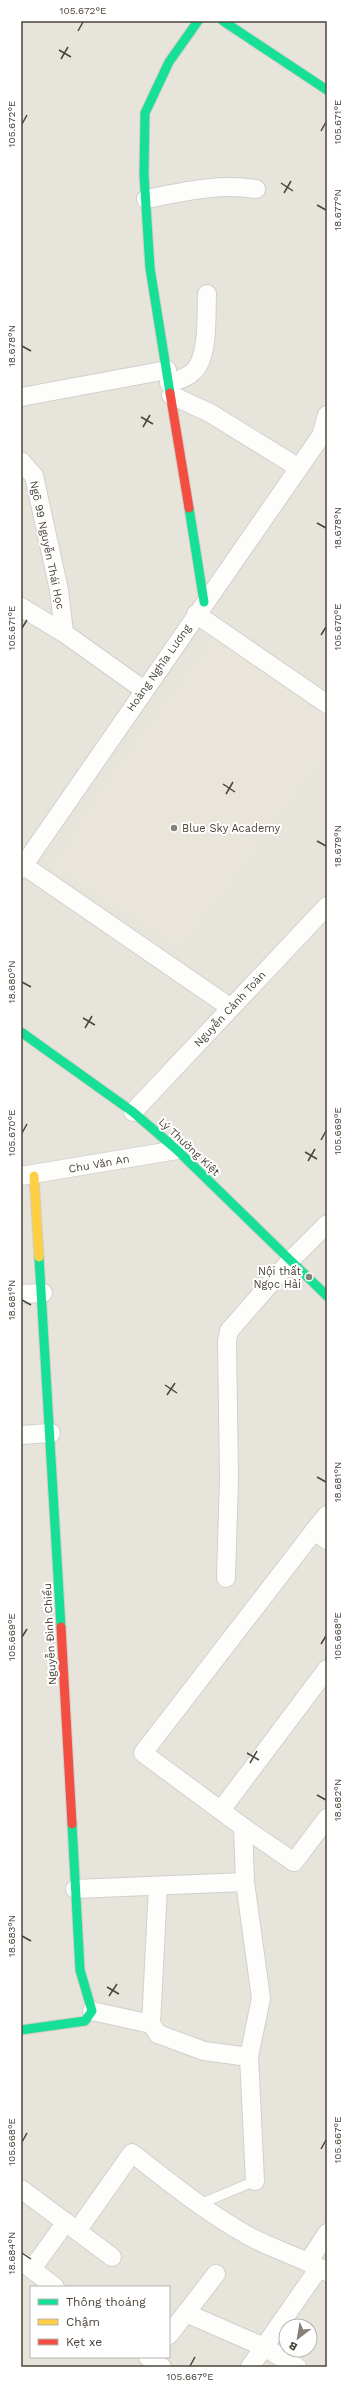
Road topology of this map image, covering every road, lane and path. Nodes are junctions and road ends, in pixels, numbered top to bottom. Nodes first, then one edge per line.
1 (198, 21) edge
2 (223, 21) edge
3 (327, 90) edge
4 (256, 189) dead end
5 (146, 199) junction
6 (207, 294) dead end
7 (169, 383) junction
8 (21, 397) edge
9 (327, 415) edge
10 (21, 461) edge
11 (299, 468) junction
12 (21, 607) edge
13 (200, 608) junction
14 (64, 633) junction
15 (144, 690) junction
16 (327, 704) edge
17 (22, 867) edge
18 (327, 906) edge
19 (232, 1008) junction
20 (21, 1032) edge
21 (133, 1112) junction
22 (177, 1150) junction
23 (28, 1176) edge
24 (327, 1224) edge
25 (290, 1261) junction
26 (43, 1293) junction
27 (21, 1294) edge
28 (327, 1296) edge
29 (51, 1433) junction
30 (21, 1435) edge
31 (327, 1515) edge
32 (321, 1536) edge
33 (226, 1578) dead end
34 (327, 1669) edge
35 (221, 1810) junction
36 (327, 1818) edge
37 (243, 1827) junction
38 (245, 1882) junction
39 (158, 1887) junction
40 (75, 1889) junction
41 (92, 2011) junction
42 (151, 2024) junction
43 (21, 2030) edge
44 (249, 2057) junction
45 (255, 2181) joint
46 (21, 2189) edge
47 (200, 2204) junction
48 (71, 2227) junction
49 (327, 2233) edge
50 (112, 2257) dead end
51 (26, 2265) edge
52 (318, 2267) edge
53 (216, 2274) dead end
54 (54, 2286) edge
55 (186, 2313) junction
56 (170, 2334) edge
57 (264, 2347) junction
58 (250, 2367) edge
59 (297, 2367) edge

1 - 5 street
2 - 3 street
4 - 5 street
5 - 7 street
6 - 7 street
7 - 8 street
7 - 11 street
7 - 13 street
9 - 11 street, Hoàng Nghĩa Lương
10 - 14 street, Ngõ 99 Nguyễn Thái Học
11 - 13 street, Hoàng Nghĩa Lương
12 - 14 street
13 - 15 street, Hoàng Nghĩa Lương
13 - 16 street
14 - 15 street
15 - 17 street, Hoàng Nghĩa Lương
17 - 19 street
18 - 19 street, Nguyễn Cảnh Toàn
19 - 21 street, Nguyễn Cảnh Toàn
20 - 21 street, Lý Thường Kiệt
21 - 22 street, Lý Thường Kiệt
22 - 23 street, Chu Văn An
22 - 25 street, Lý Thường Kiệt
23 - 26 street, Nguyễn Đình Chiểu
24 - 25 street
25 - 28 street, Lý Thường Kiệt
25 - 33 street
26 - 27 street
26 - 29 street, Nguyễn Đình Chiểu
29 - 30 street
29 - 40 street, Nguyễn Đình Chiểu
31 - 32 street
32 - 35 street
34 - 35 street
35 - 37 street
36 - 37 street
37 - 38 street
38 - 39 street
38 - 44 street
39 - 40 street
39 - 42 street
40 - 41 street, Nguyễn Đình Chiểu
41 - 42 street
41 - 43 street
42 - 44 street
44 - 45 street
45 - 47 lane
46 - 48 street
47 - 48 street
47 - 52 street
48 - 50 street
48 - 51 street
49 - 52 street
51 - 54 street
52 - 57 street
53 - 55 street
55 - 56 street
55 - 57 street
57 - 58 street
57 - 59 street

